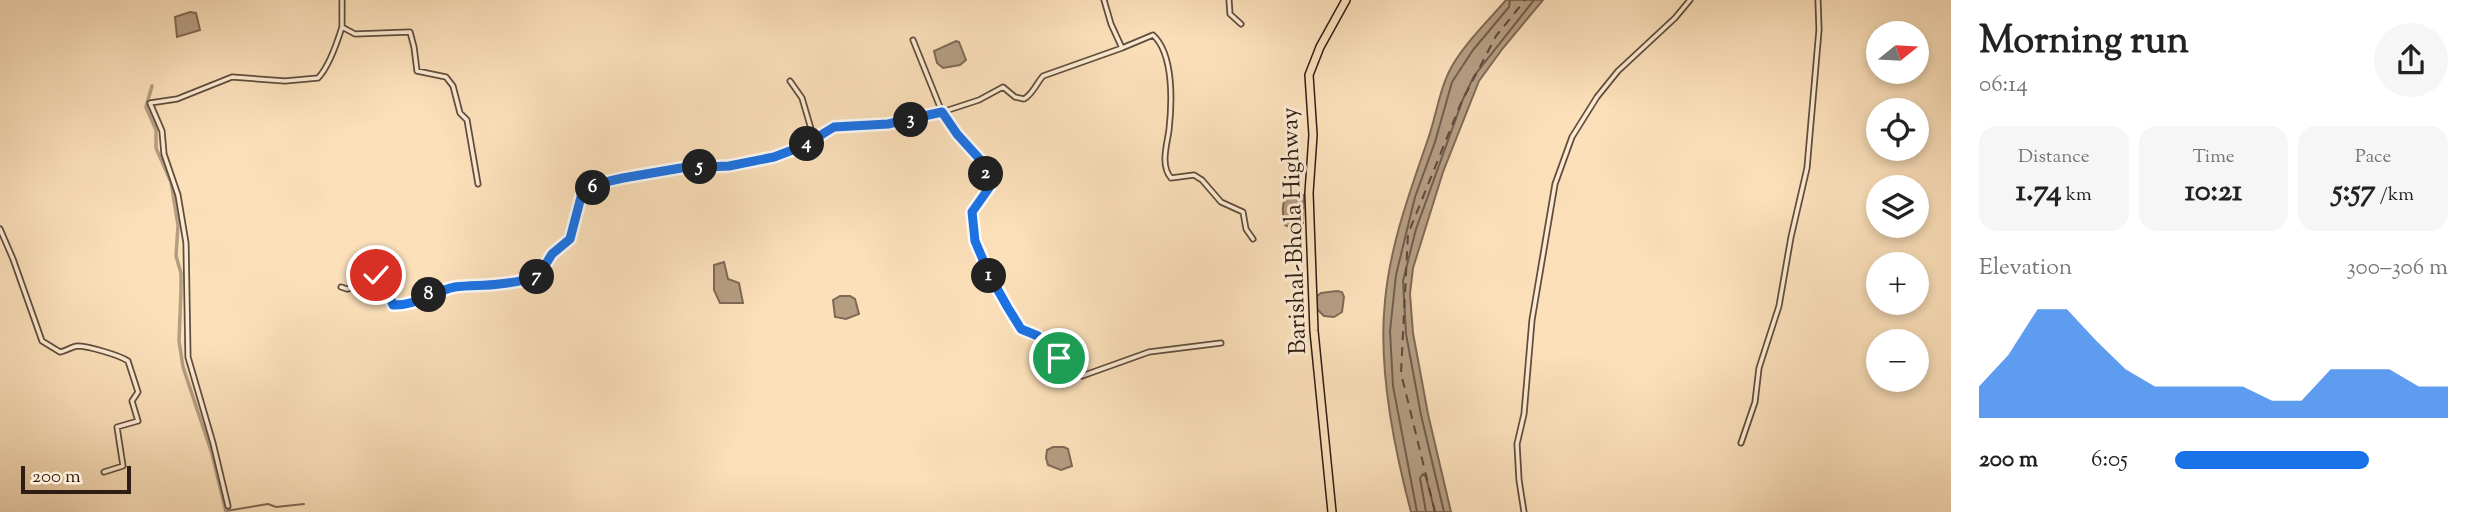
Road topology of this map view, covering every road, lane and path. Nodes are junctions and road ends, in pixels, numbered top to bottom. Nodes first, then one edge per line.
1 (342, 0) edge
2 (1104, 0) edge
3 (1229, 0) edge
4 (1346, 0) edge
5 (1690, 0) edge
6 (1818, 0) edge
7 (1241, 23) dead end
8 (342, 27) junction
9 (913, 40) dead end
10 (1122, 48) junction
11 (790, 81) dead end
12 (942, 112) junction
13 (814, 139) junction
14 (478, 184) dead end
15 (0, 229) edge
16 (1252, 239) dead end
17 (341, 287) dead end
18 (1221, 343) dead end
19 (1741, 443) dead end
20 (104, 472) dead end
21 (228, 506) dead end
22 (1332, 512) edge
23 (1524, 512) edge

1 - 8 street
2 - 10 street
3 - 7 street
4 - 22 highway, Barishal-Bhola Highway
5 - 23 street
6 - 19 street
8 - 14 street
8 - 21 street
9 - 12 street
10 - 12 street
10 - 16 street
11 - 13 street
12 - 13 street
12 - 18 street
13 - 17 street
15 - 20 street

